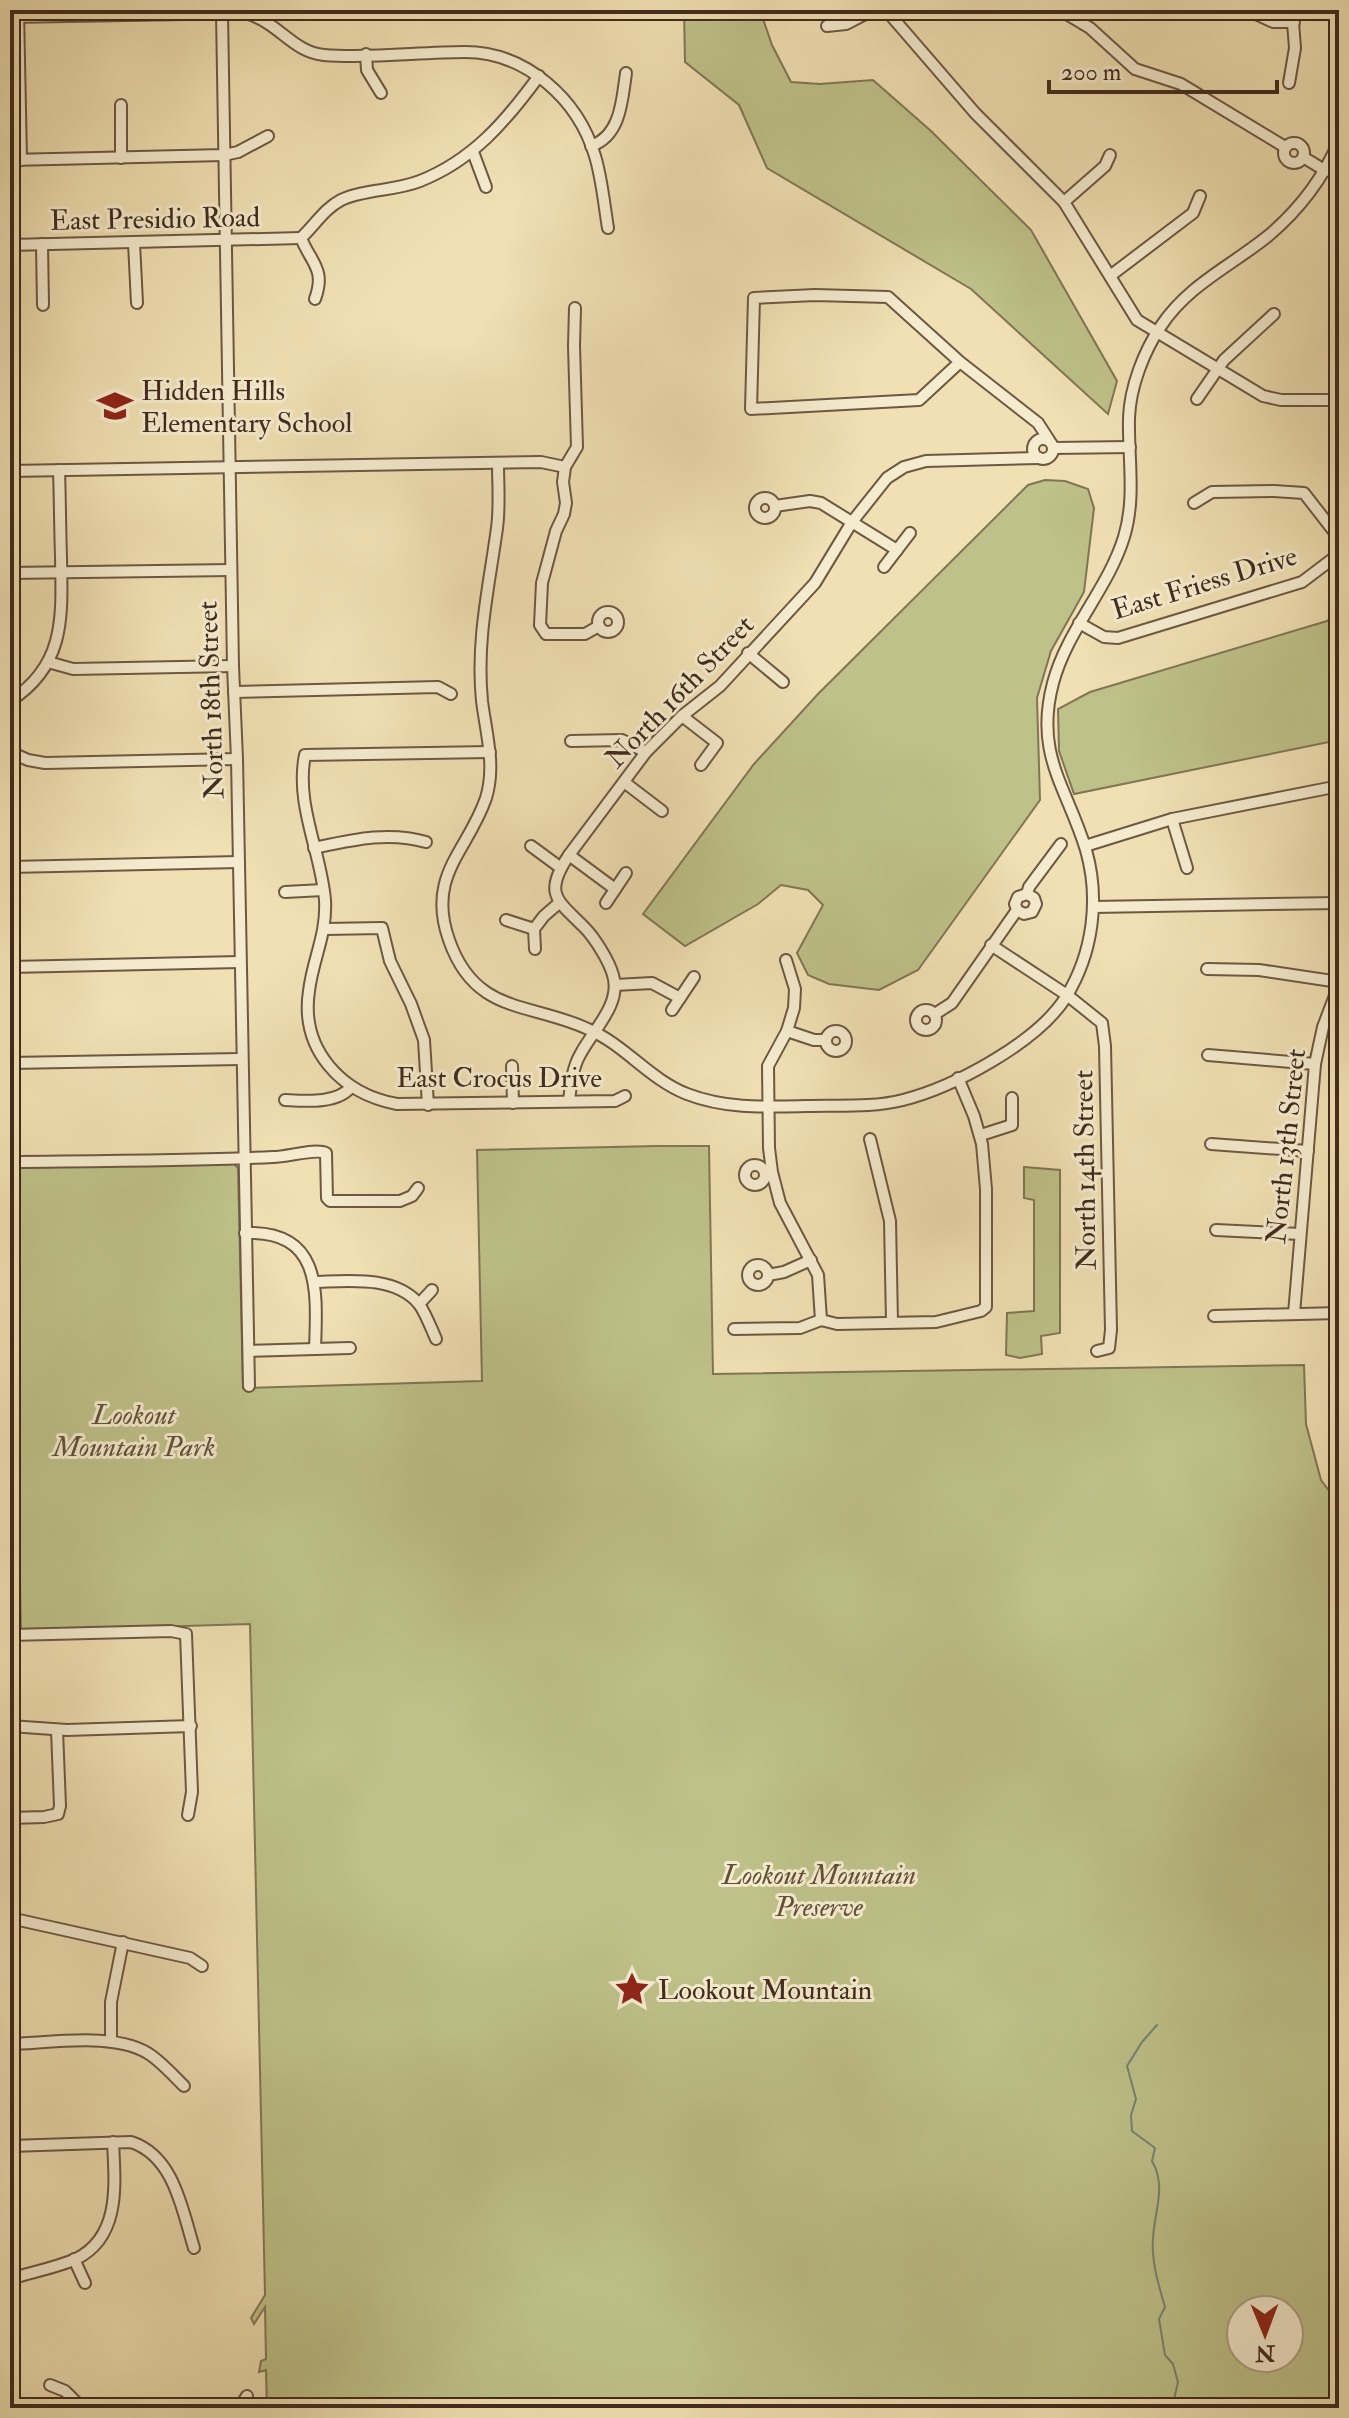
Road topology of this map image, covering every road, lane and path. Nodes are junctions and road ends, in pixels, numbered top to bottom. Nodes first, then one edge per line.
1 (873, 10) edge
2 (886, 10) edge
3 (1060, 10) edge
4 (1247, 10) edge
5 (1292, 10) edge
6 (192, 12) edge
7 (105, 13) edge
8 (222, 13) junction
9 (15, 15) edge
10 (1294, 22) junction
11 (827, 26) dead end
12 (366, 54) junction
13 (626, 73) dead end
14 (539, 76) junction
15 (1289, 83) dead end
16 (381, 93) dead end
17 (121, 105) dead end
18 (268, 136) dead end
19 (1339, 141) edge
20 (591, 146) junction
21 (473, 152) junction
22 (224, 155) junction
23 (1110, 155) dead end
24 (121, 158) junction
25 (16, 160) edge
26 (1326, 171) junction
27 (486, 187) dead end
28 (1200, 196) dead end
29 (1064, 202) junction
30 (608, 228) dead end
31 (301, 238) junction
32 (226, 240) junction
33 (134, 243) junction
34 (42, 244) junction
35 (10, 245) edge
36 (1110, 276) junction
37 (315, 299) dead end
38 (137, 303) dead end
39 (43, 305) dead end
40 (575, 308) dead end
41 (1274, 314) dead end
42 (1157, 332) junction
43 (960, 362) junction
44 (1217, 369) junction
45 (1338, 382) edge
46 (1197, 399) dead end
47 (1339, 400) edge
48 (1034, 422) junction
49 (1033, 444) junction
50 (1051, 444) junction
51 (1130, 447) junction
52 (1010, 458) junction
53 (1039, 458) junction
54 (498, 463) junction
55 (565, 467) junction
56 (230, 468) junction
57 (59, 470) junction
58 (10, 471) edge
59 (1194, 503) dead end
60 (775, 506) dead end
61 (852, 522) junction
62 (910, 533) dead end
63 (1339, 538) edge
64 (897, 550) junction
65 (1339, 554) edge
66 (884, 567) dead end
67 (231, 570) junction
68 (61, 572) junction
69 (10, 573) edge
70 (1079, 623) junction
71 (599, 626) dead end
72 (748, 653) junction
73 (48, 662) junction
74 (233, 666) junction
75 (783, 682) dead end
76 (234, 692) junction
77 (451, 694) dead end
78 (10, 701) edge
79 (682, 716) junction
80 (571, 741) dead end
81 (10, 752) edge
82 (490, 752) junction
83 (646, 752) junction
84 (237, 759) junction
85 (701, 765) dead end
86 (624, 782) junction
87 (1339, 786) edge
88 (662, 811) dead end
89 (1172, 819) junction
90 (426, 842) dead end
91 (1061, 844) dead end
92 (531, 846) dead end
93 (1085, 846) junction
94 (314, 848) junction
95 (569, 855) junction
96 (239, 862) junction
97 (10, 867) edge
98 (561, 868) junction
99 (1187, 868) dead end
100 (626, 873) dead end
101 (615, 889) junction
102 (323, 890) junction
103 (285, 892) dead end
104 (1027, 894) junction
105 (559, 903) junction
106 (606, 903) dead end
107 (1339, 903) edge
108 (1093, 907) junction
109 (1017, 910) junction
110 (506, 920) dead end
111 (325, 929) junction
112 (534, 929) junction
113 (991, 945) junction
114 (535, 949) dead end
115 (786, 960) dead end
116 (240, 962) junction
117 (10, 967) edge
118 (1207, 969) dead end
119 (694, 977) dead end
120 (1339, 984) edge
121 (615, 985) junction
122 (1067, 995) junction
123 (680, 998) junction
124 (672, 1010) dead end
125 (935, 1014) dead end
126 (787, 1031) junction
127 (594, 1032) junction
128 (825, 1040) dead end
129 (1208, 1055) dead end
130 (241, 1059) junction
131 (10, 1063) edge
132 (1315, 1064) junction
133 (512, 1066) dead end
134 (958, 1078) junction
135 (351, 1087) junction
136 (625, 1096) dead end
137 (1012, 1098) dead end
138 (285, 1100) dead end
139 (569, 1101) junction
140 (513, 1103) junction
141 (428, 1105) junction
142 (768, 1107) junction
143 (981, 1135) junction
144 (870, 1139) dead end
145 (1211, 1144) dead end
146 (1308, 1151) junction
147 (244, 1158) junction
148 (10, 1162) edge
149 (418, 1188) dead end
150 (1216, 1230) dead end
151 (245, 1233) junction
152 (1300, 1234) junction
153 (811, 1260) junction
154 (768, 1275) dead end
155 (315, 1282) junction
156 (432, 1290) dead end
157 (419, 1304) junction
158 (1339, 1313) edge
159 (1294, 1314) junction
160 (1214, 1316) dead end
161 (821, 1320) junction
162 (892, 1322) junction
163 (734, 1329) dead end
164 (436, 1339) dead end
165 (350, 1348) dead end
166 (315, 1349) junction
167 (249, 1351) junction
168 (1097, 1351) dead end
169 (249, 1386) dead end
170 (10, 1635) edge
171 (10, 1726) edge
172 (191, 1726) junction
173 (57, 1730) junction
174 (188, 1815) dead end
175 (10, 1818) edge
176 (10, 1918) edge
177 (123, 1942) junction
178 (202, 1966) dead end
179 (111, 2041) junction
180 (10, 2044) edge
181 (184, 2086) dead end
182 (113, 2142) junction
183 (10, 2146) edge
184 (194, 2248) dead end
185 (74, 2259) junction
186 (10, 2279) edge
187 (85, 2283) dead end
188 (50, 2385) dead end
189 (247, 2396) dead end
190 (82, 2408) edge
191 (239, 2408) edge

1 - 11 street
2 - 29 street
3 - 26 street
4 - 10 street
5 - 10 street
6 - 7 street
6 - 8 street
7 - 9 street
8 - 12 street
8 - 22 street, North 18th Street
9 - 25 street
10 - 15 street
12 - 14 street
12 - 16 street
13 - 20 street
14 - 20 street
14 - 21 street
17 - 24 street
18 - 22 street
19 - 26 street
20 - 30 street
21 - 27 street
21 - 31 street
22 - 24 street
22 - 32 street, North 18th Street
23 - 29 street
24 - 25 street
26 - 42 street
28 - 36 street
29 - 36 street
31 - 32 street, East Presidio Road
31 - 37 street
32 - 33 street, East Presidio Road
32 - 56 street, North 18th Street
33 - 34 street, East Presidio Road
33 - 38 street
34 - 35 street, East Presidio Road
34 - 39 street
36 - 42 street
40 - 55 street
41 - 44 street
42 - 44 street
42 - 51 street
43 - 43 street
43 - 48 street
44 - 46 street
44 - 47 street
45 - 47 street
48 - 49 street
48 - 50 street
49 - 50 street
49 - 52 street, North 16th Street
49 - 53 street
50 - 51 street
50 - 53 street
51 - 70 street
52 - 53 street, North 16th Street
52 - 61 street, North 16th Street
54 - 55 street
54 - 56 street
54 - 82 street
55 - 71 street
56 - 57 street
56 - 67 street, North 18th Street
57 - 58 street
57 - 68 street
59 - 63 street
60 - 61 street
61 - 64 street
61 - 72 street, North 16th Street
62 - 64 street
64 - 66 street
65 - 70 street, East Friess Drive
67 - 68 street
67 - 74 street, North 18th Street
68 - 69 street
68 - 73 street
70 - 93 street
72 - 75 street
72 - 79 street, North 16th Street
73 - 74 street
73 - 78 street
74 - 76 street, North 18th Street
76 - 77 street
76 - 84 street, North 18th Street
79 - 83 street, North 16th Street
79 - 85 street
80 - 83 street
81 - 84 street
82 - 94 street
82 - 127 street
83 - 86 street, North 16th Street
84 - 96 street, North 18th Street
86 - 88 street
86 - 95 street, North 16th Street
87 - 89 street
89 - 93 street
89 - 99 street
90 - 94 street
91 - 104 street
92 - 98 street
93 - 108 street
94 - 102 street
95 - 98 street, North 16th Street
95 - 101 street
96 - 97 street
96 - 116 street, North 18th Street
98 - 105 street, North 16th Street
100 - 101 street
101 - 106 street
102 - 103 street
102 - 111 street
104 - 109 street
104 - 109 street
105 - 112 street
105 - 121 street
107 - 108 street
108 - 122 street
109 - 113 street
110 - 112 street
111 - 135 street
111 - 141 street
112 - 114 street
113 - 122 street
113 - 125 street
115 - 126 street
116 - 117 street
116 - 130 street, North 18th Street
118 - 120 street
119 - 123 street
120 - 132 street, North 13th Street
121 - 123 street
121 - 127 street
122 - 134 street
122 - 168 street, North 14th Street
123 - 124 street
126 - 128 street
126 - 142 street
127 - 139 street
127 - 142 street
129 - 132 street
130 - 131 street
130 - 147 street, North 18th Street
132 - 146 street, North 13th Street
133 - 140 street
134 - 142 street
134 - 143 street
135 - 138 street
135 - 141 street, East Crocus Drive
136 - 139 street, East Crocus Drive
137 - 143 street
139 - 140 street, East Crocus Drive
140 - 141 street, East Crocus Drive
142 - 153 street
143 - 162 street
144 - 162 street
145 - 146 street
146 - 152 street, North 13th Street
147 - 148 street
147 - 149 street
147 - 151 street, North 18th Street
150 - 152 street
151 - 155 street
151 - 167 street, North 18th Street
152 - 159 street, North 13th Street
153 - 154 street
153 - 161 street
155 - 157 street
155 - 166 street
156 - 157 street
157 - 164 street
158 - 159 street
159 - 160 street
161 - 162 street
161 - 163 street
165 - 166 street
166 - 167 street
167 - 169 street, North 18th Street
170 - 172 street
171 - 173 street
172 - 173 street
172 - 174 street
173 - 175 street
176 - 177 street
177 - 178 street
177 - 179 street
179 - 180 street
179 - 181 street
182 - 183 street
182 - 184 street
182 - 185 street
185 - 186 street
185 - 187 street
188 - 190 street
189 - 191 street

